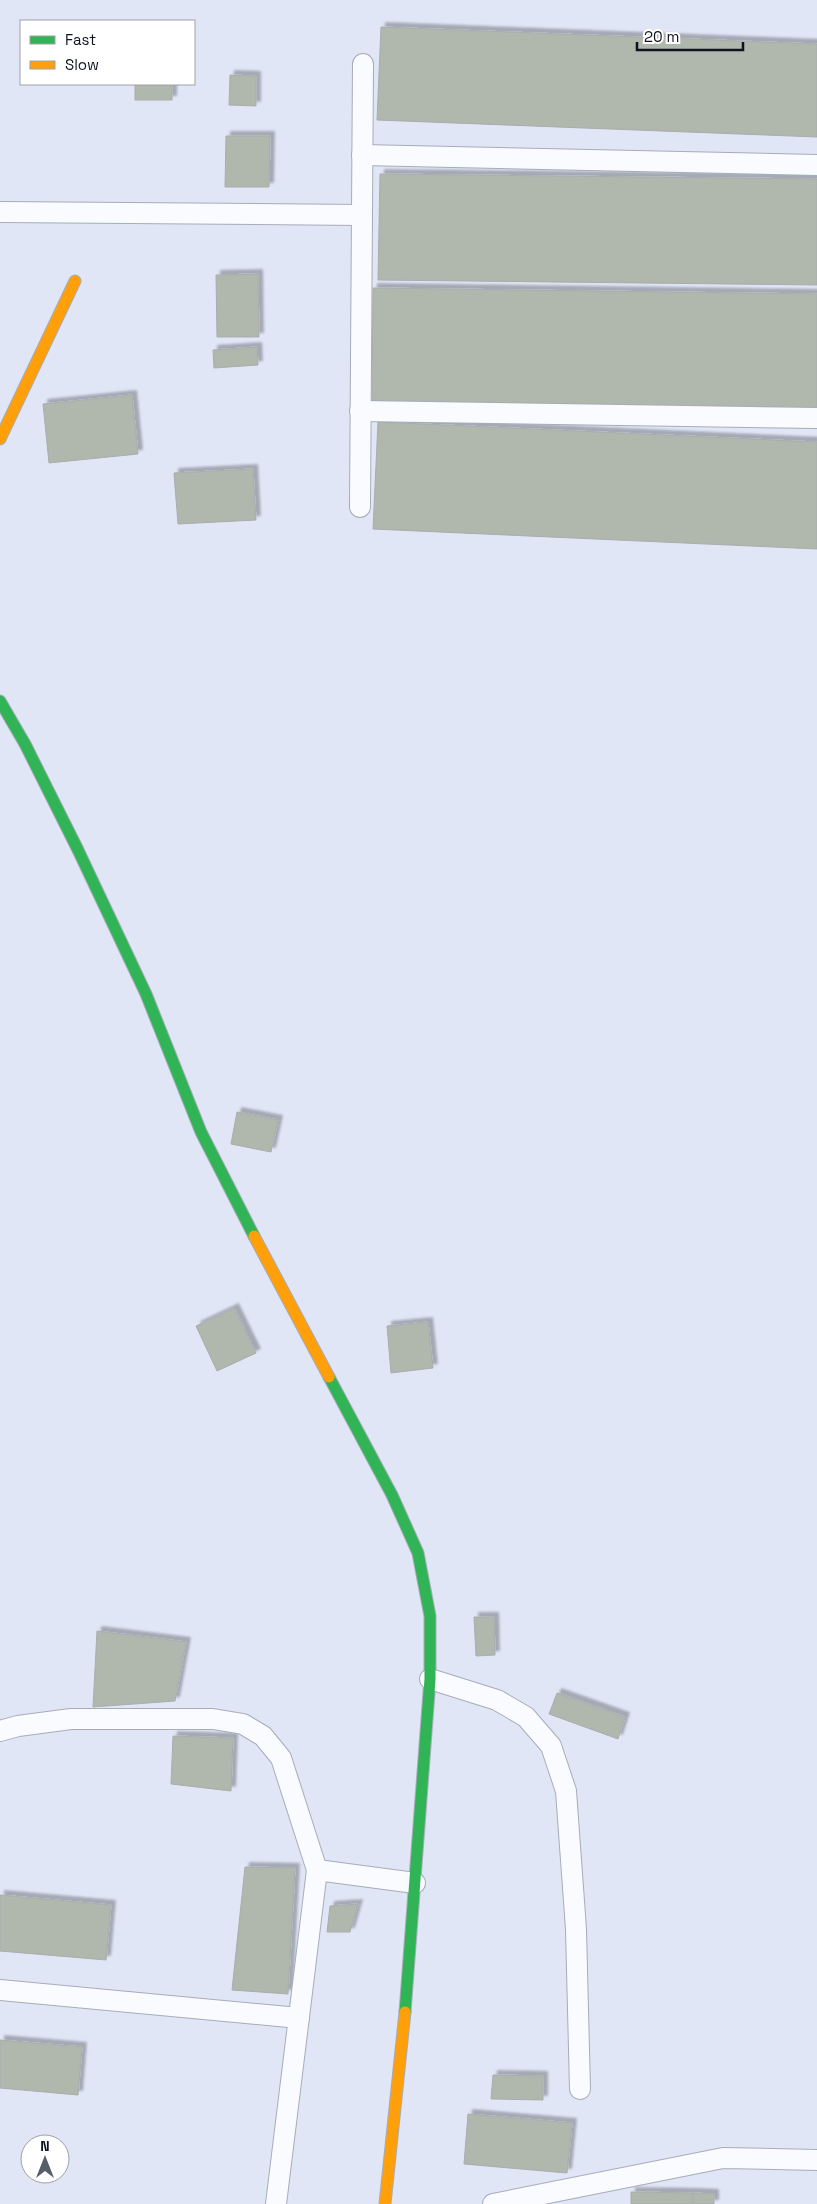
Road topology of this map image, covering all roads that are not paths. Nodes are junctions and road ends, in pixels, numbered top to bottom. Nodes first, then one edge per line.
1 (363, 64) dead end
2 (362, 156) junction
3 (817, 165) edge
4 (0, 212) edge
5 (362, 215) junction
6 (75, 281) dead end
7 (360, 411) junction
8 (817, 418) edge
9 (0, 439) edge
10 (360, 507) dead end
11 (0, 701) edge
12 (430, 1679) junction
13 (0, 1731) edge
14 (317, 1870) junction
15 (415, 1883) junction
16 (0, 1990) edge
17 (299, 2018) junction
18 (580, 2089) dead end
19 (817, 2160) edge
20 (525, 2201) edge
21 (276, 2204) edge
22 (385, 2204) edge
23 (493, 2204) edge

1 - 2 lane
2 - 3 lane
2 - 5 lane
4 - 5 lane
5 - 7 lane
6 - 9 street
7 - 8 lane
7 - 10 lane
11 - 12 street
12 - 15 street
12 - 18 lane
13 - 14 lane
14 - 15 lane
14 - 17 lane
15 - 22 street
16 - 17 lane
17 - 21 lane
19 - 20 lane
20 - 23 lane

